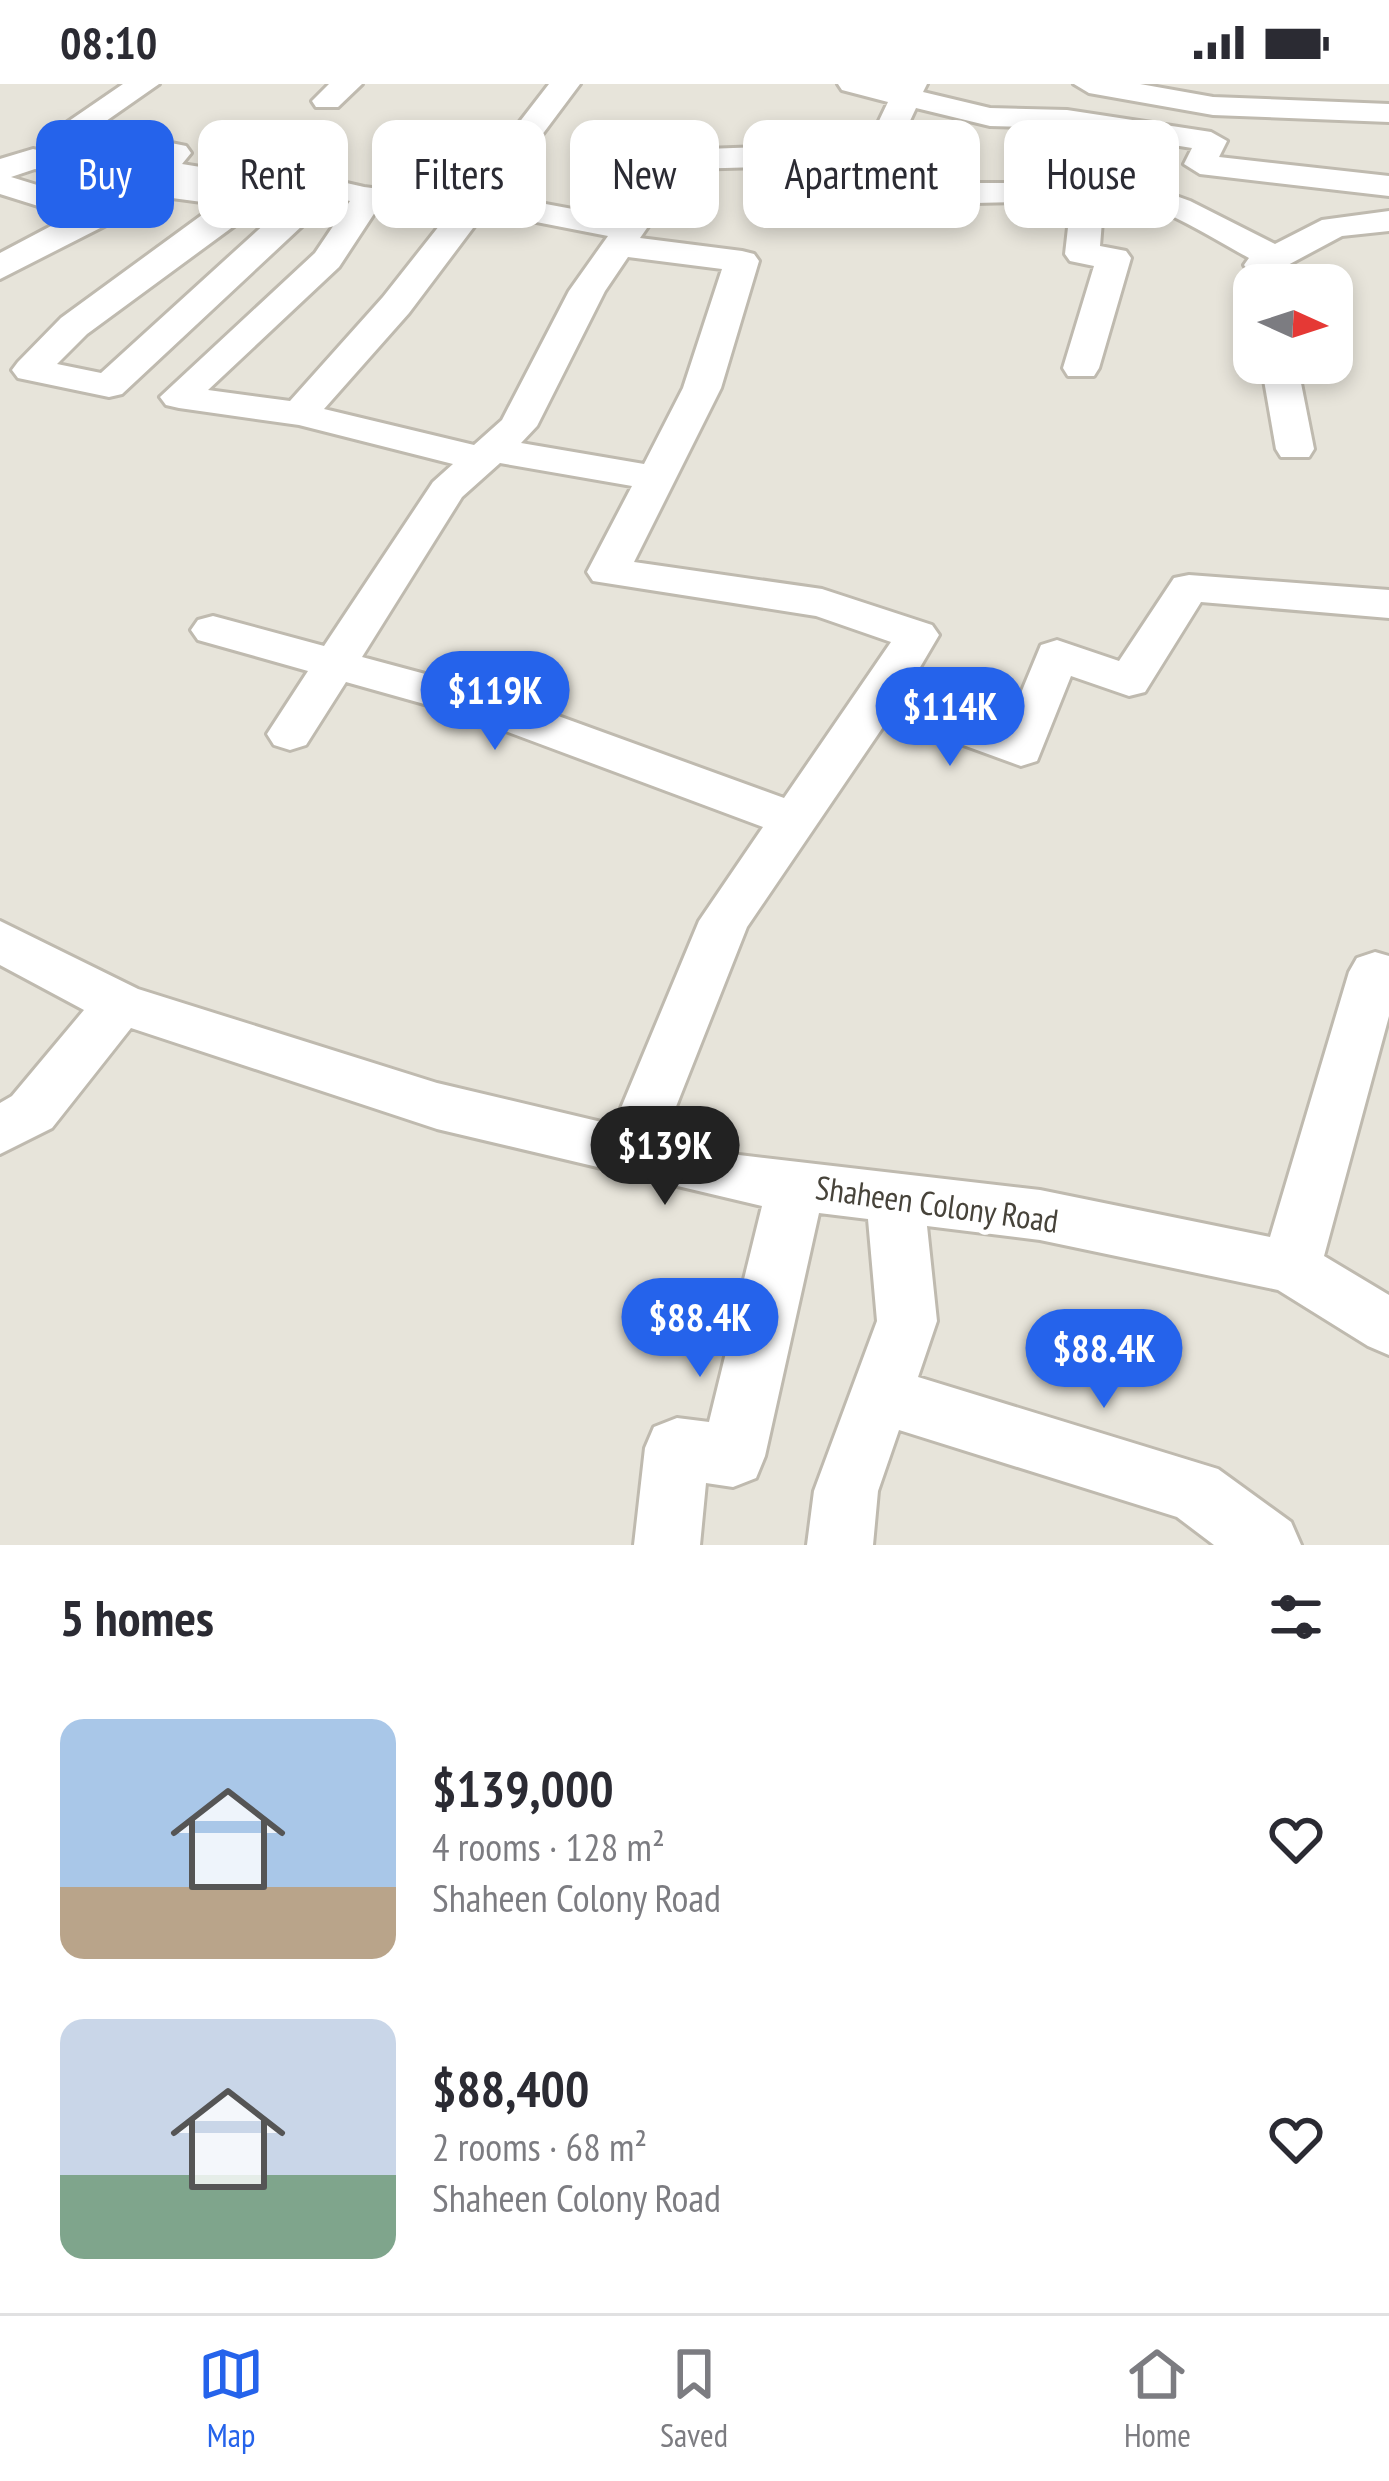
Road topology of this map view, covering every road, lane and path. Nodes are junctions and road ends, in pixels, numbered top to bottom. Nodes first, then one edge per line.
1 (144, 84) edge
2 (565, 84) edge
3 (853, 84) edge
4 (1089, 84) edge
5 (1368, 84) edge
6 (1144, 88) edge
7 (908, 89) edge
8 (1389, 104) edge
9 (1389, 113) edge
10 (538, 120) edge
11 (894, 120) edge
12 (1023, 120) edge
13 (1125, 120) edge
14 (1179, 135) edge
15 (743, 158) edge
16 (0, 170) edge
17 (198, 176) edge
18 (0, 184) edge
19 (1389, 186) edge
20 (348, 191) edge
21 (198, 192) edge
22 (370, 194) joint
23 (1179, 209) edge
24 (546, 221) edge
25 (1389, 221) edge
26 (210, 228) edge
27 (282, 228) edge
28 (457, 228) edge
29 (1085, 228) edge
30 (624, 238) junction
31 (1270, 264) edge
32 (1290, 264) edge
33 (0, 269) edge
34 (1081, 368) dead end
35 (1283, 384) edge
36 (299, 415) junction
37 (1295, 449) dead end
38 (487, 455) junction
39 (658, 478) junction
40 (1389, 604) edge
41 (213, 630) dead end
42 (337, 662) junction
43 (879, 698) junction
44 (290, 734) dead end
45 (794, 820) junction
46 (0, 941) edge
47 (1389, 976) edge
48 (119, 1004) junction
49 (0, 1131) edge
50 (630, 1153) junction
51 (796, 1186) junction
52 (895, 1198) junction
53 (1291, 1268) junction
54 (1389, 1327) edge
55 (880, 1395) junction
56 (667, 1545) edge
57 (840, 1545) edge
58 (1268, 1545) edge

1 - 17 street
2 - 10 street
3 - 7 street
4 - 6 street
5 - 8 street
6 - 9 street
6 - 13 street
7 - 11 street
7 - 12 street
14 - 19 street
15 - 30 street
16 - 21 street
18 - 33 street
20 - 22 street
22 - 36 street
23 - 31 street
24 - 30 street
25 - 32 street
26 - 27 street
28 - 36 street
29 - 34 street
30 - 38 street
30 - 39 street
35 - 37 street
36 - 38 street
38 - 39 street
38 - 42 street
39 - 43 street
40 - 43 street
41 - 42 street
42 - 44 street
42 - 45 street
43 - 45 street
45 - 50 street
46 - 48 street, Shaheen Colony Road
47 - 53 street
48 - 49 street
48 - 50 street, Shaheen Colony Road
50 - 51 street, Shaheen Colony Road
51 - 52 street, Shaheen Colony Road
51 - 56 street
52 - 53 street, Shaheen Colony Road
52 - 55 street
53 - 54 street, Shaheen Colony Road
55 - 57 street
55 - 58 street

